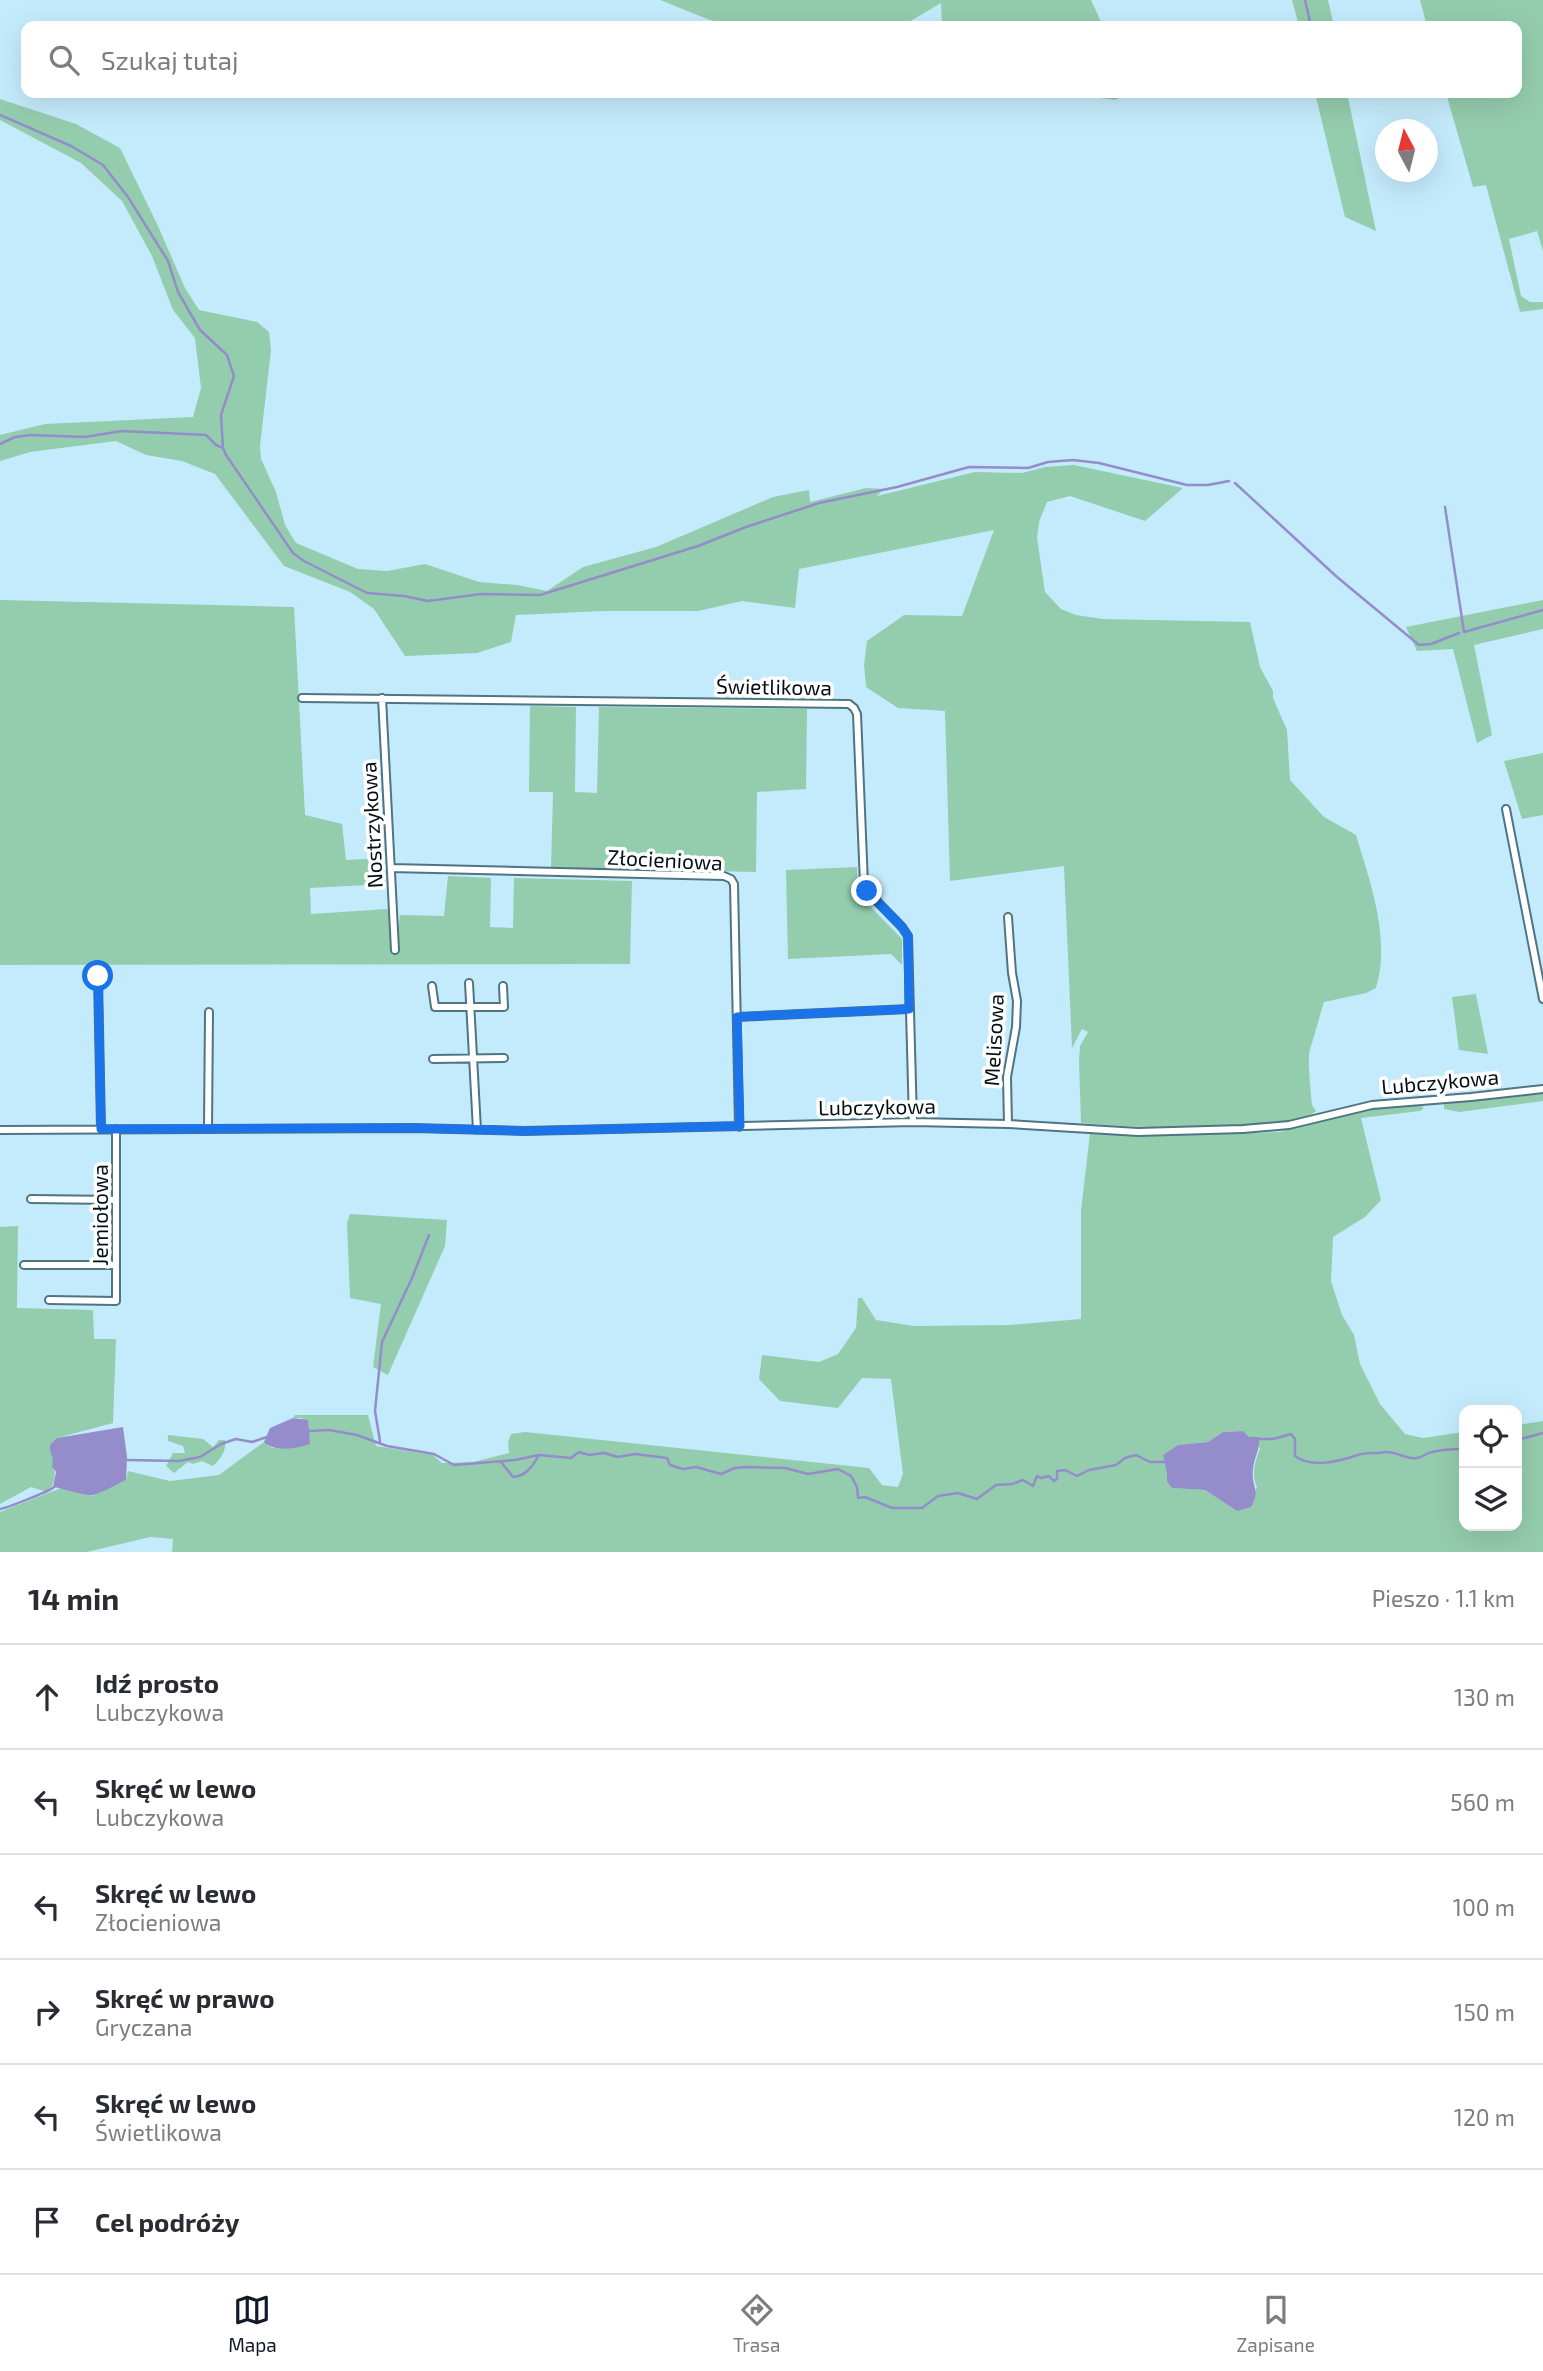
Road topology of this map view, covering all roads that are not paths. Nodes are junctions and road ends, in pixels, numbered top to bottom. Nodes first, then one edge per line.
1 (302, 698) dead end
2 (382, 698) junction
3 (1506, 809) dead end
4 (391, 868) junction
5 (1008, 917) dead end
6 (396, 950) dead end
7 (98, 976) dead end
8 (469, 982) dead end
9 (432, 986) dead end
10 (503, 986) dead end
11 (1543, 999) edge
12 (469, 1007) junction
13 (909, 1009) junction
14 (209, 1012) dead end
15 (737, 1017) junction
16 (504, 1058) dead end
17 (433, 1059) dead end
18 (472, 1059) junction
19 (1543, 1089) edge
20 (913, 1122) junction
21 (1008, 1124) junction
22 (740, 1126) junction
23 (208, 1128) junction
24 (101, 1129) junction
25 (116, 1129) junction
26 (0, 1130) edge
27 (477, 1130) junction
28 (31, 1199) dead end
29 (116, 1200) junction
30 (24, 1265) dead end
31 (116, 1265) junction
32 (49, 1300) dead end

1 - 2 street, Świetlikowa
2 - 4 street, Nostrzykowa
2 - 13 street, Świetlikowa
3 - 11 street
4 - 6 street, Nostrzykowa
4 - 15 street, Złocieniowa
5 - 21 street, Melisowa
7 - 24 street
8 - 12 street
9 - 12 street
10 - 12 street
12 - 18 street
13 - 15 street
13 - 20 street, Świetlikowa
14 - 23 street
15 - 22 street, Złocieniowa
16 - 18 street
17 - 18 street
18 - 27 street
19 - 21 street, Lubczykowa
20 - 21 street, Lubczykowa
20 - 22 street, Lubczykowa
22 - 27 street, Lubczykowa
23 - 25 street, Lubczykowa
23 - 27 street, Lubczykowa
24 - 25 street, Lubczykowa
24 - 26 street, Lubczykowa
25 - 29 street, Jemiołowa
28 - 29 street
29 - 31 street, Jemiołowa
30 - 31 street
31 - 32 street, Jemiołowa

